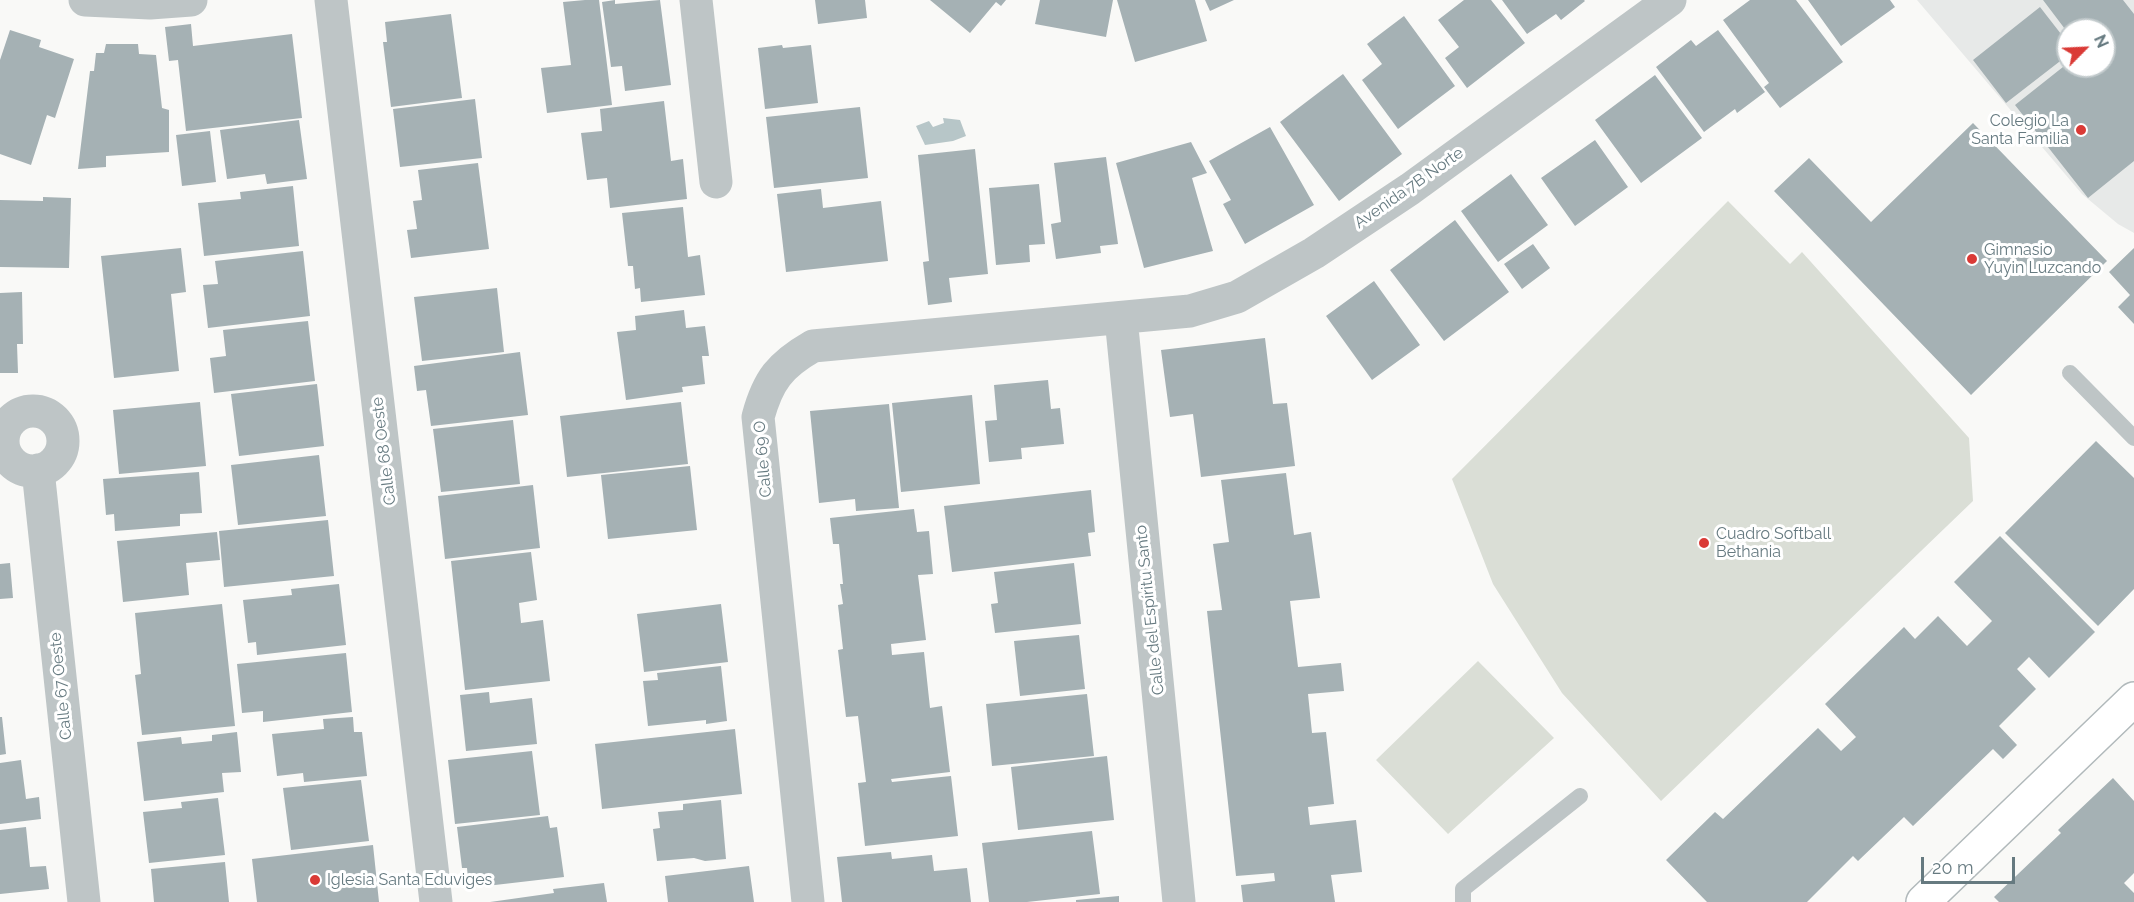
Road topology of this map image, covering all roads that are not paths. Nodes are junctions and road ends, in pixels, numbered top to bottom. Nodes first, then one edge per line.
1 (85, 0) edge
2 (191, 0) edge
3 (331, 0) edge
4 (696, 0) edge
5 (1670, 0) edge
6 (716, 182) dead end
7 (1121, 318) junction
8 (2070, 373) dead end
9 (2134, 438) edge
10 (38, 470) dead end
11 (2134, 699) edge
12 (1580, 796) dead end
13 (84, 902) edge
14 (436, 902) edge
15 (808, 902) edge
16 (1179, 902) edge
17 (1463, 902) edge
18 (1923, 902) edge

1 - 2 street
3 - 14 street, Calle 68 Oeste
4 - 6 street
5 - 7 street, Avenida 7B Norte
7 - 15 street, Calle 69 O
7 - 16 street, Calle del Espíritu Santo
8 - 9 lane
10 - 13 street, Calle 67 Oeste
11 - 18 street
12 - 17 lane

